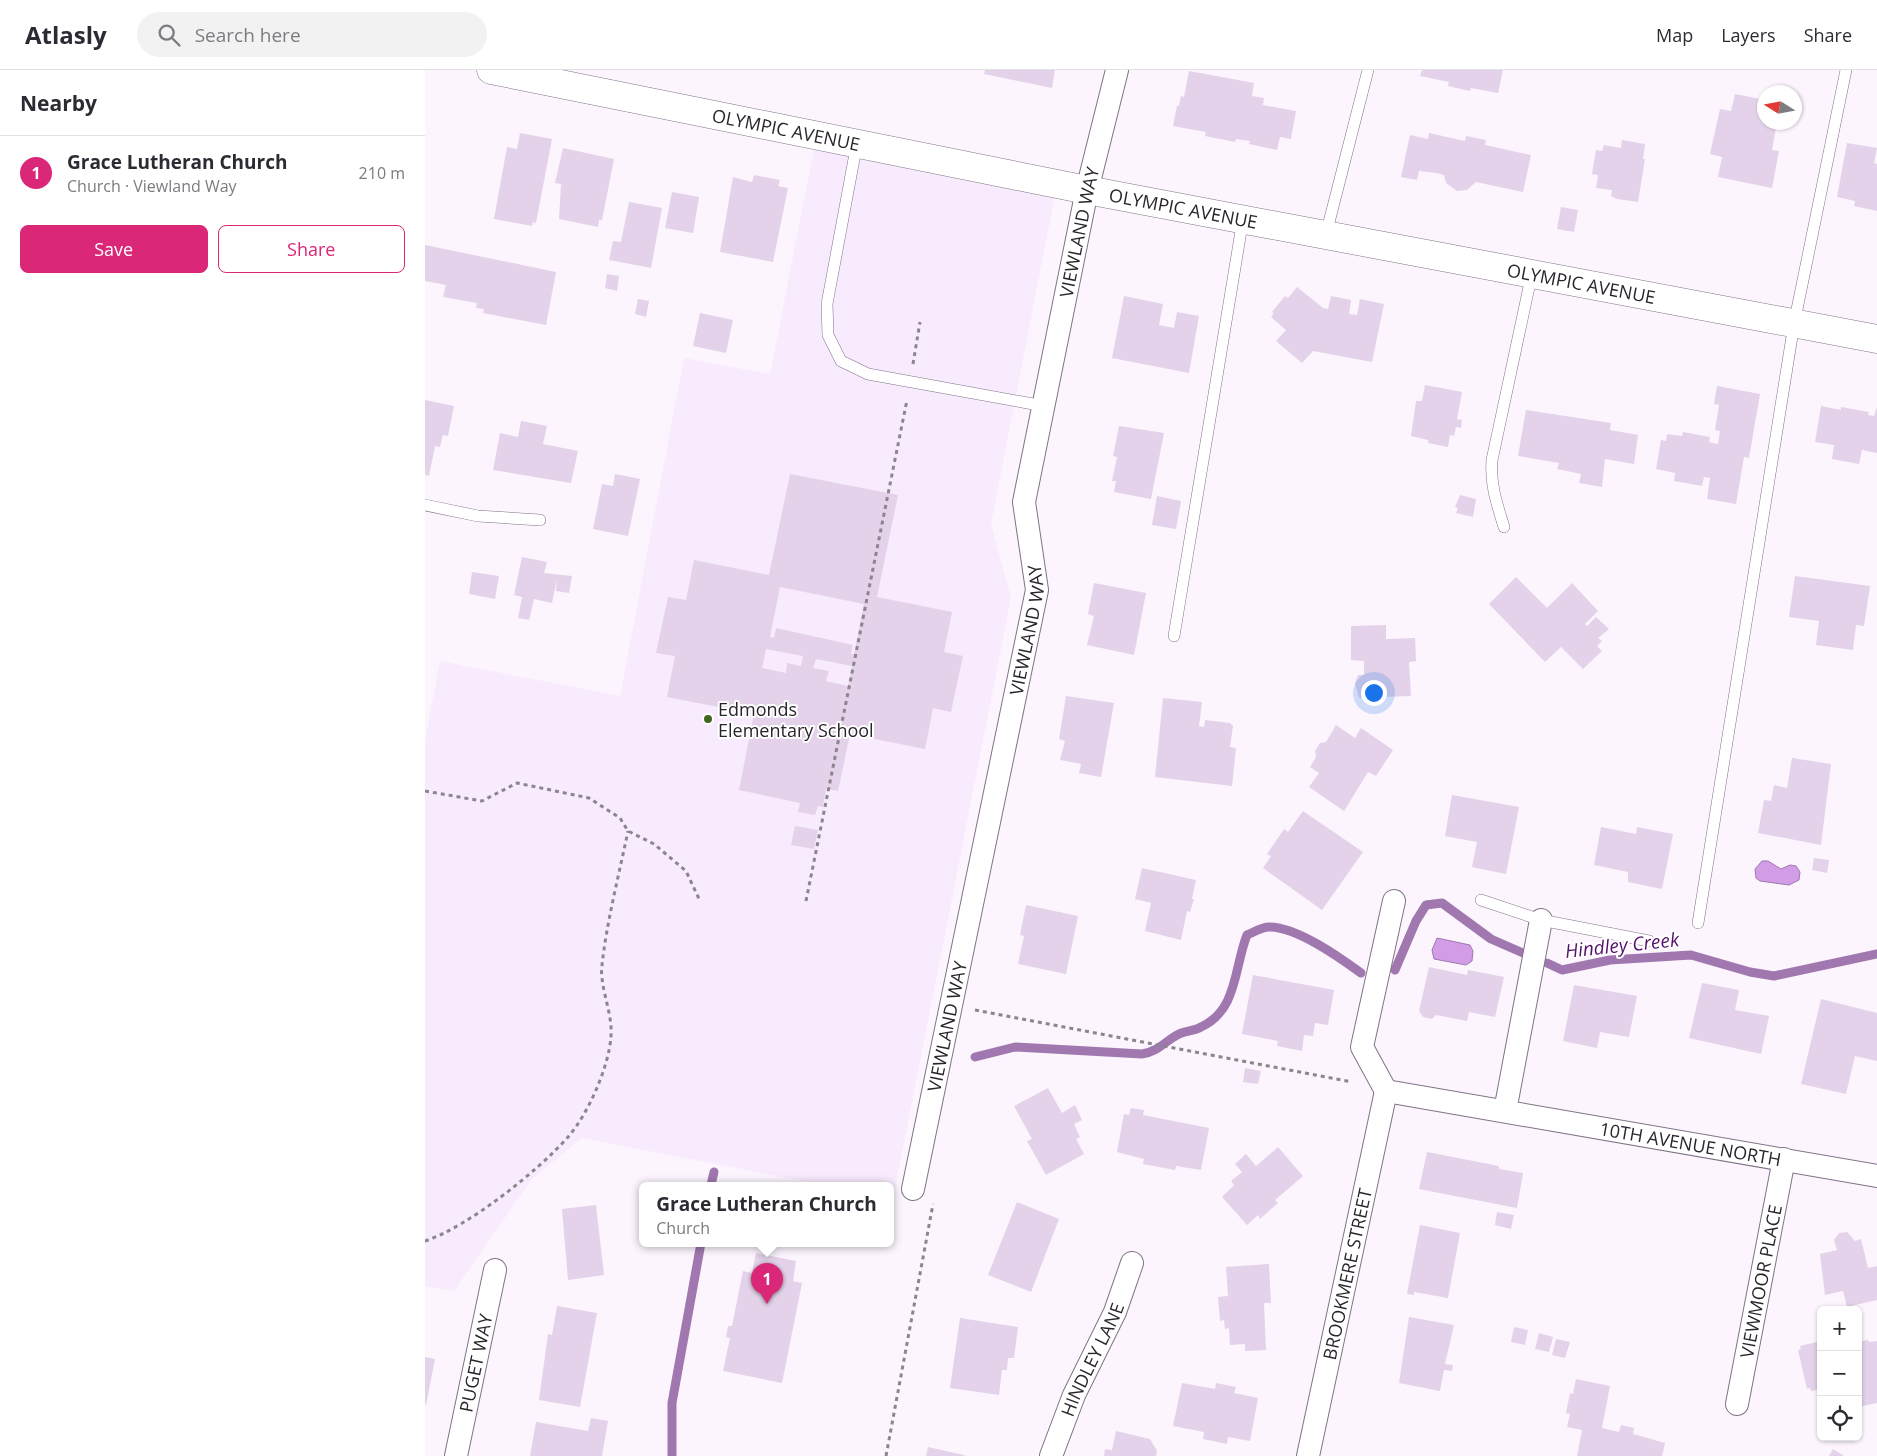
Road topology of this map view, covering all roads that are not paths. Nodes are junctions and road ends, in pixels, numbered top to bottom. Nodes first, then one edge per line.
1 (491, 70) edge
2 (1117, 70) edge
3 (1368, 70) edge
4 (1846, 70) edge
5 (857, 143) junction
6 (1087, 190) junction
7 (1243, 220) junction
8 (1327, 234) junction
9 (1532, 273) junction
10 (1794, 324) junction
11 (1877, 339) edge
12 (1044, 406) junction
13 (425, 505) edge
14 (540, 520) dead end
15 (1504, 528) dead end
16 (1174, 636) dead end
17 (1481, 900) dead end
18 (1394, 901) dead end
19 (1541, 920) junction
20 (1698, 923) dead end
21 (1649, 940) dead end
22 (1386, 1091) junction
23 (1505, 1111) junction
24 (1784, 1159) junction
25 (1877, 1176) edge
26 (913, 1188) road end
27 (1132, 1263) dead end
28 (495, 1270) dead end
29 (1737, 1404) dead end
30 (456, 1456) edge
31 (1051, 1456) edge
32 (1308, 1456) edge

1 - 5 street, OLYMPIC AVENUE
2 - 6 street, VIEWLAND WAY
3 - 8 lane
4 - 10 lane
5 - 6 street, OLYMPIC AVENUE
5 - 12 lane
6 - 7 street, OLYMPIC AVENUE
6 - 12 street, VIEWLAND WAY
7 - 8 street, OLYMPIC AVENUE
7 - 16 lane
8 - 9 street, OLYMPIC AVENUE
9 - 10 street, OLYMPIC AVENUE
9 - 15 lane
10 - 11 street, OLYMPIC AVENUE
10 - 20 lane
12 - 26 street, VIEWLAND WAY
13 - 14 lane
17 - 19 lane
18 - 22 street
19 - 21 lane
19 - 23 street
22 - 23 street, 10TH AVENUE NORTH
22 - 32 street, BROOKMERE STREET
23 - 24 street, 10TH AVENUE NORTH
24 - 25 street, 10TH AVENUE NORTH
24 - 29 street, VIEWMOOR PLACE
27 - 31 street, HINDLEY LANE
28 - 30 street, PUGET WAY

